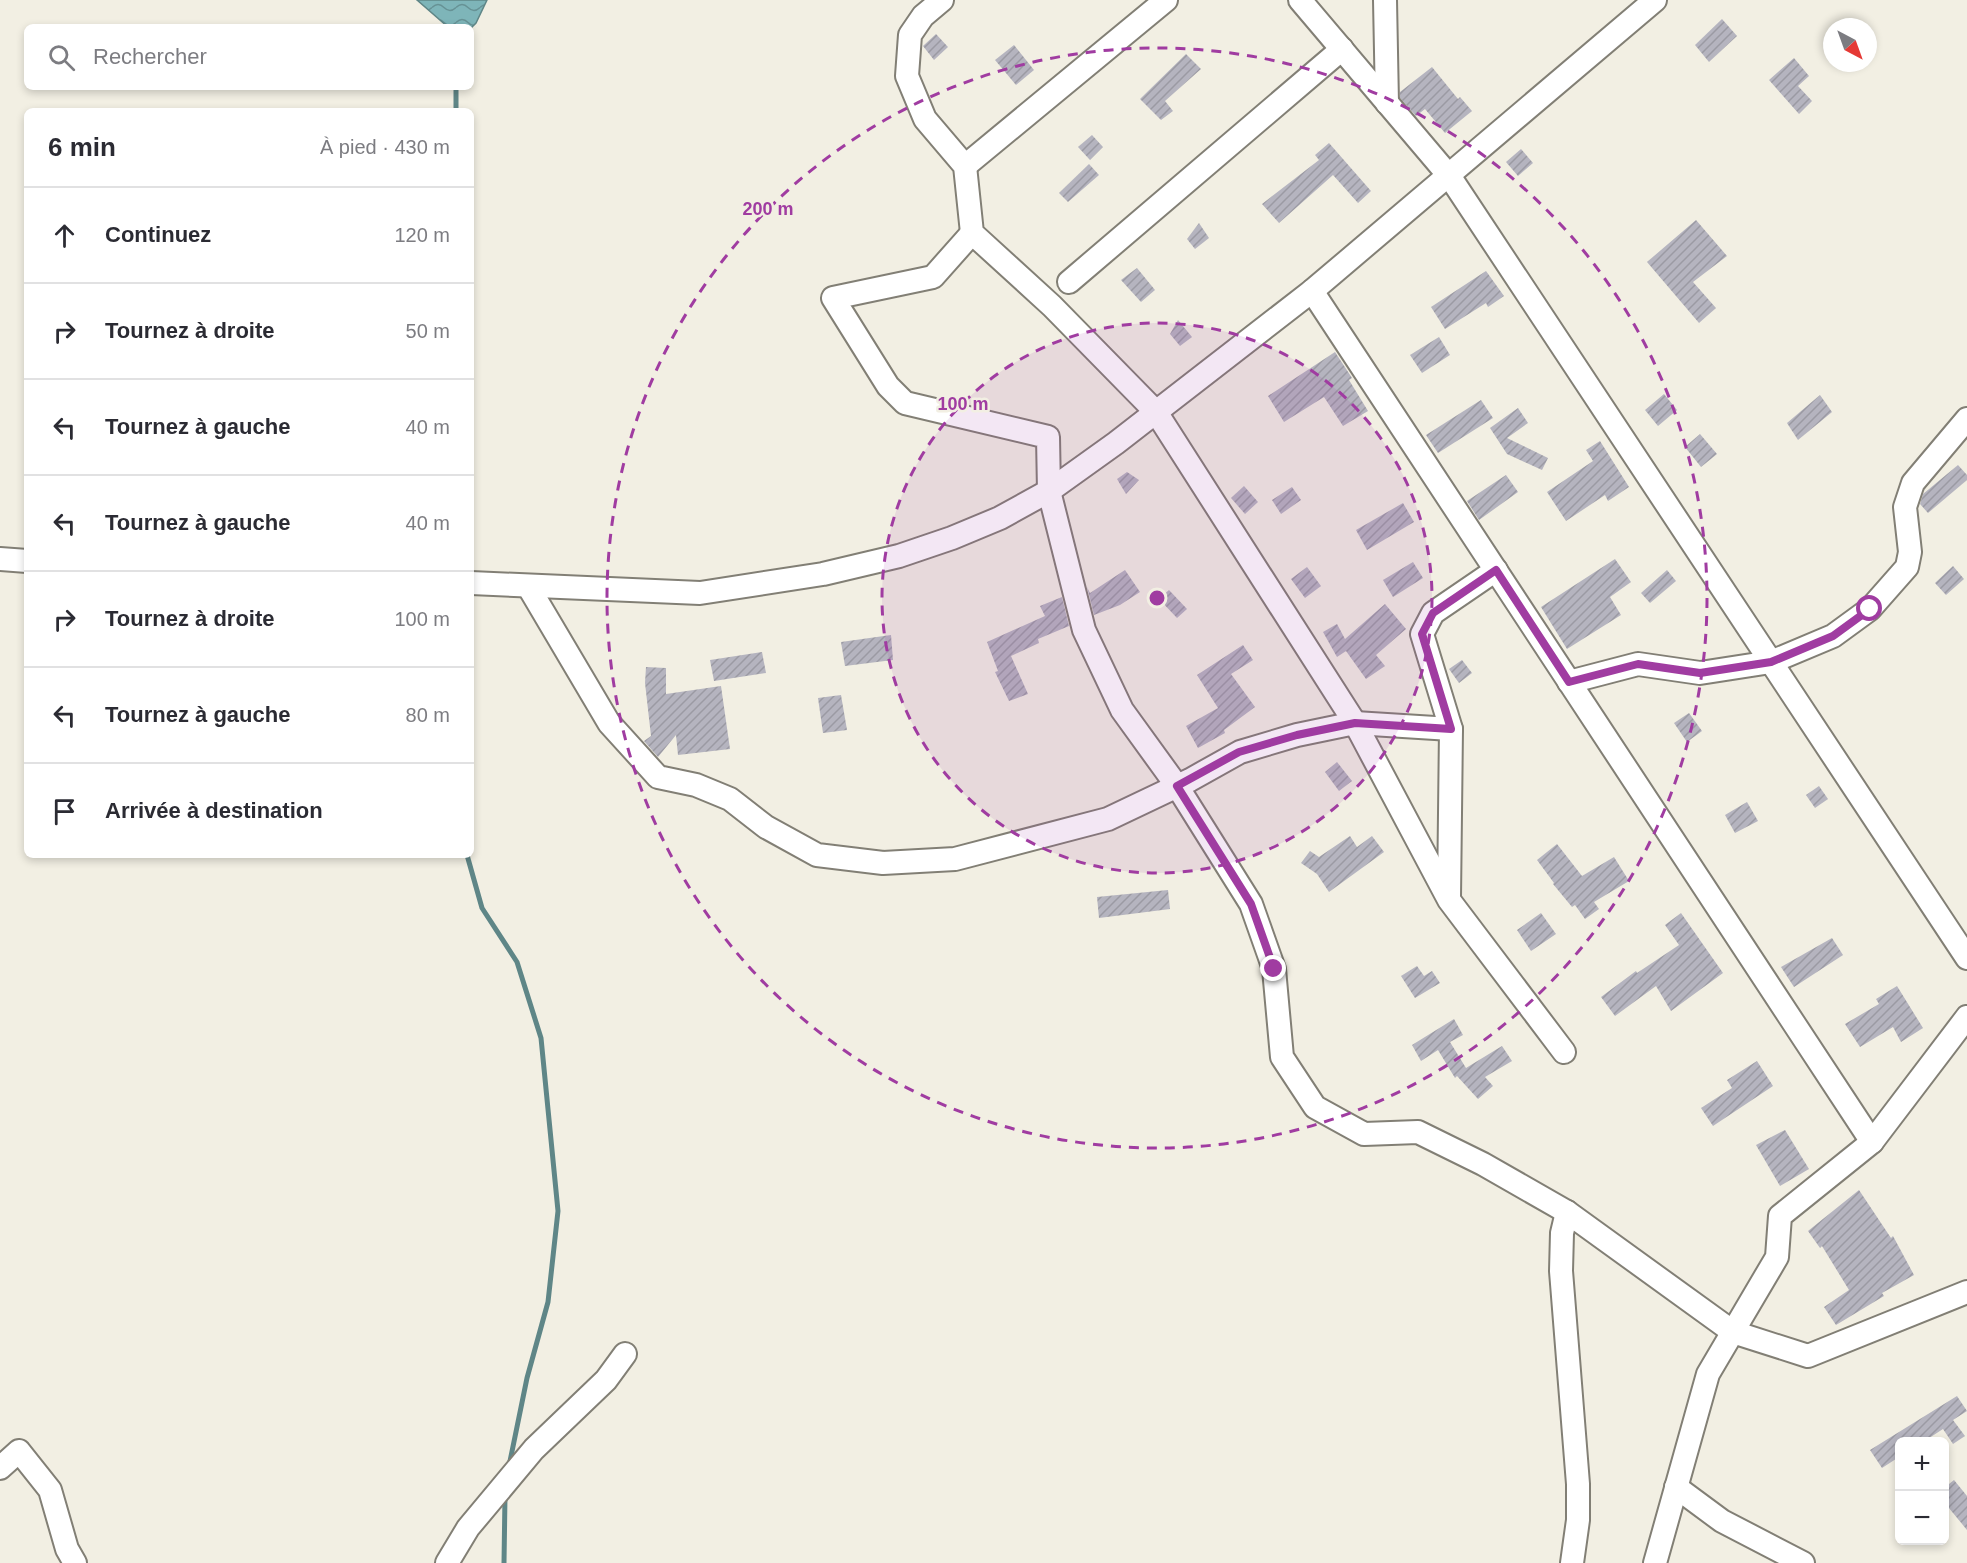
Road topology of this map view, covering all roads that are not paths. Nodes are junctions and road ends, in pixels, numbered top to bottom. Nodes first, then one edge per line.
1 (942, 0) edge
2 (1166, 0) edge
3 (1300, 0) edge
4 (1385, 0) edge
5 (1655, 0) edge
6 (1342, 49) junction
7 (1387, 103) junction
8 (965, 166) junction
9 (1450, 177) junction
10 (972, 233) junction
11 (1069, 282) dead end
12 (1312, 291) junction
13 (1156, 412) junction
14 (1967, 419) edge
15 (1049, 490) junction
16 (0, 560) edge
17 (24, 561) edge
18 (1496, 570) junction
19 (474, 583) edge
20 (528, 586) junction
21 (1771, 662) junction
22 (1569, 682) junction
23 (1355, 723) junction
24 (1451, 729) junction
25 (1177, 786) junction
26 (1449, 900) junction
27 (1967, 958) edge
28 (1967, 1017) edge
29 (1564, 1052) dead end
30 (1872, 1142) junction
31 (1567, 1212) junction
32 (1967, 1292) edge
33 (1733, 1332) junction
34 (625, 1354) dead end
35 (0, 1468) edge
36 (1676, 1487) junction
37 (64, 1558) edge
38 (447, 1563) edge
39 (1572, 1563) edge
40 (1655, 1563) edge
41 (1803, 1563) edge

1 - 8 street
2 - 8 street
3 - 6 street
4 - 7 street
5 - 9 street
6 - 7 street
6 - 11 street
7 - 9 street
8 - 10 street
9 - 12 street
9 - 21 street
10 - 13 street
10 - 15 street
12 - 13 street
12 - 18 street
13 - 15 street
13 - 23 street
14 - 21 street
15 - 20 street
15 - 25 street
16 - 17 street
18 - 22 street
18 - 24 street
19 - 20 street
20 - 25 street
21 - 22 street
21 - 27 street
22 - 30 street
23 - 24 street
23 - 25 street
23 - 26 street
24 - 26 street
25 - 31 street
26 - 29 street
28 - 30 street
30 - 33 street
31 - 33 street
31 - 39 street
32 - 33 street
33 - 36 street
34 - 38 street
35 - 37 street
36 - 40 street
36 - 41 street

